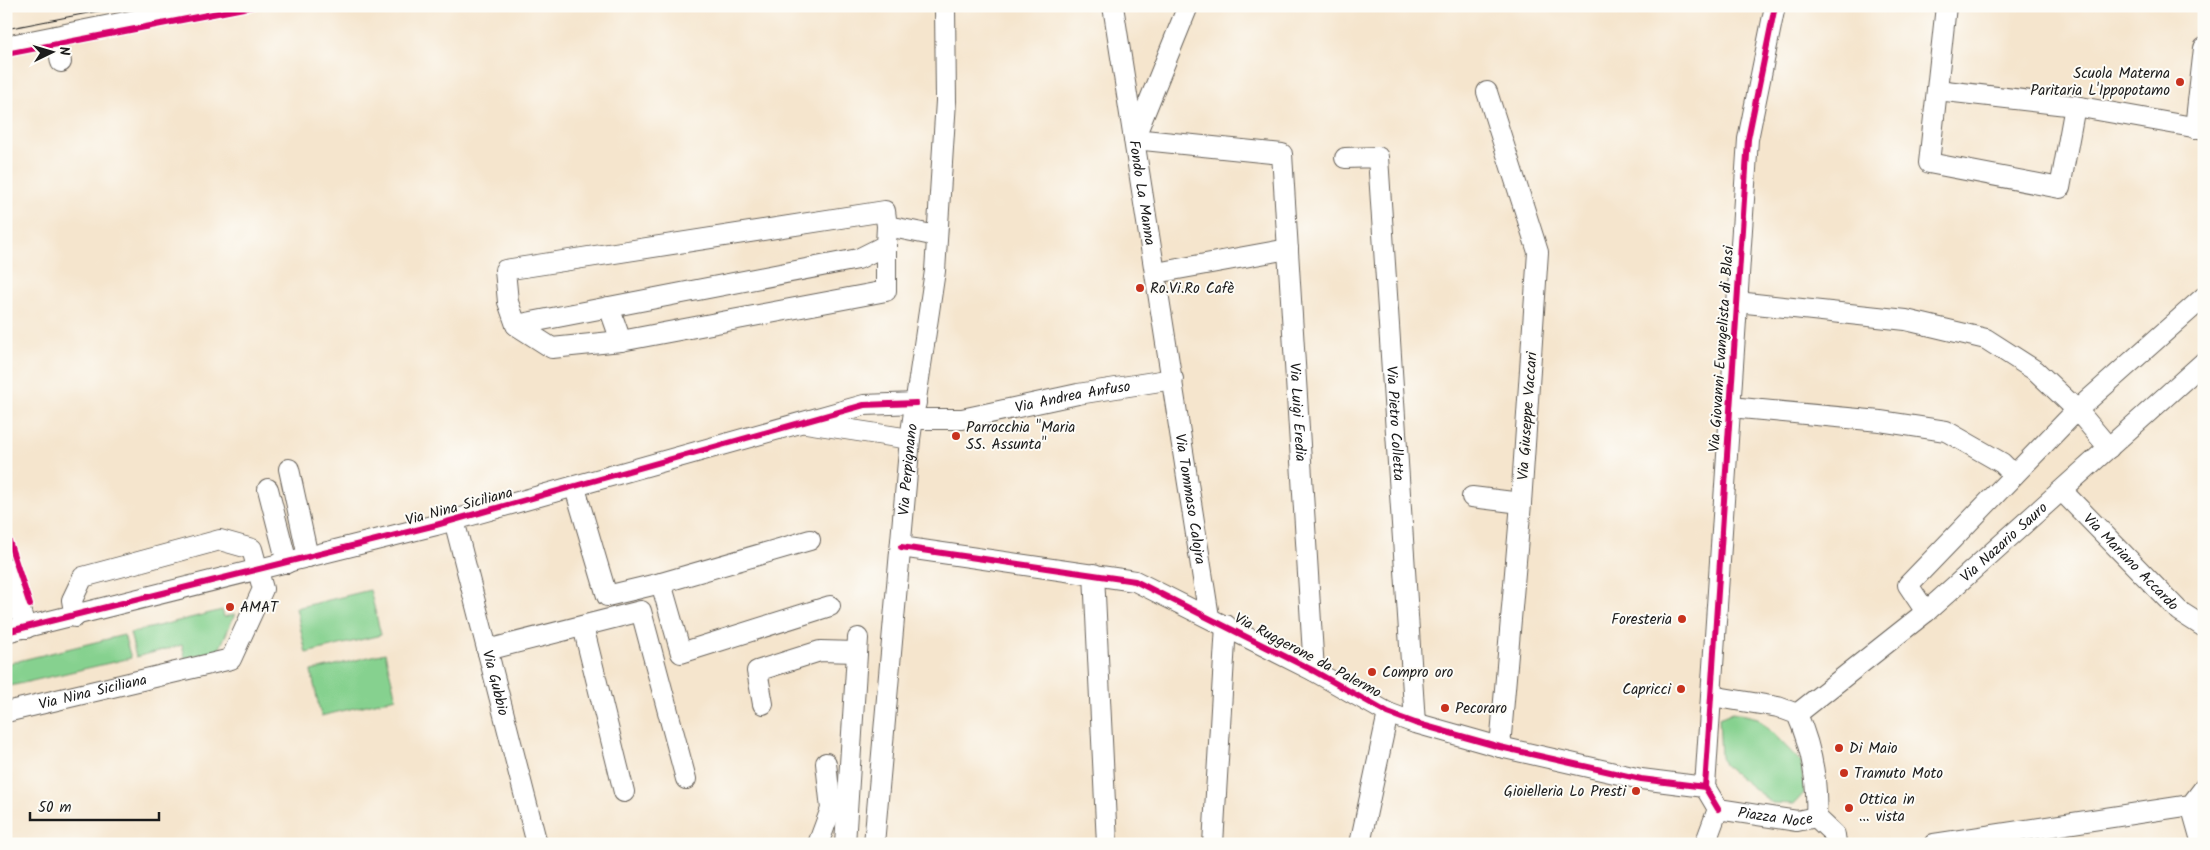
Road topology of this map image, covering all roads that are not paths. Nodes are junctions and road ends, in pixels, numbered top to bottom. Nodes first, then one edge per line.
1 (205, 6) edge
2 (945, 6) edge
3 (1114, 6) edge
4 (1188, 6) edge
5 (1775, 6) edge
6 (1946, 6) edge
7 (56, 36) junction
8 (6, 46) edge
9 (2204, 48) edge
10 (60, 62) dead end
11 (1937, 90) junction
12 (1487, 92) dead end
13 (2075, 106) junction
14 (2199, 128) edge
15 (1134, 138) junction
16 (1345, 158) dead end
17 (887, 235) junction
18 (937, 236) junction
19 (1288, 249) junction
20 (1156, 273) junction
21 (2204, 296) edge
22 (1737, 302) junction
23 (609, 307) junction
24 (516, 325) junction
25 (621, 340) junction
26 (2204, 362) edge
27 (1173, 379) junction
28 (1730, 407) junction
29 (2077, 410) junction
30 (915, 411) junction
31 (800, 422) junction
32 (910, 439) junction
33 (2109, 448) junction
34 (289, 469) dead end
35 (2014, 475) junction
36 (575, 488) junction
37 (268, 489) dead end
38 (2062, 491) junction
39 (1472, 497) dead end
40 (1521, 503) junction
41 (454, 520) junction
42 (810, 540) dead end
43 (901, 547) junction
44 (308, 557) junction
45 (287, 563) junction
46 (6, 568) edge
47 (259, 570) junction
48 (1094, 574) junction
49 (661, 584) junction
50 (830, 606) dead end
51 (1926, 612) junction
52 (75, 617) junction
53 (1218, 621) junction
54 (583, 626) junction
55 (2204, 627) edge
56 (26, 628) junction
57 (6, 632) edge
58 (487, 650) junction
59 (1314, 671) junction
60 (1711, 696) junction
61 (763, 704) dead end
62 (6, 712) edge
63 (1388, 713) junction
64 (1797, 714) junction
65 (1415, 723) junction
66 (1500, 747) junction
67 (826, 763) dead end
68 (686, 779) dead end
69 (1705, 787) junction
70 (2204, 788) edge
71 (624, 792) dead end
72 (2191, 804) junction
73 (1718, 808) junction
74 (1816, 817) junction
75 (2012, 838) edge
76 (538, 844) edge
77 (818, 844) edge
78 (846, 844) edge
79 (874, 844) edge
80 (1107, 844) edge
81 (1213, 844) edge
82 (1360, 844) edge
83 (1706, 844) edge
84 (1836, 844) edge
85 (1934, 844) edge
86 (2202, 844) edge

1 - 7 street
2 - 18 street, Via Perpignano
3 - 15 street, Fondo La Manna
4 - 15 street
5 - 22 street, Via Giovanni Evangelista di Blasi
6 - 11 street
7 - 8 street
7 - 10 street
9 - 14 street
11 - 13 street
11 - 13 street
12 - 40 street, Via Giuseppe Vaccari
13 - 14 street
15 - 19 street, Via Luigi Eredia
15 - 20 street, Fondo La Manna
16 - 65 street, Via Pietro Colletta
17 - 18 street
17 - 23 street
17 - 24 street
17 - 25 street
18 - 30 street, Via Perpignano
19 - 20 street
19 - 59 street, Via Luigi Eredia
20 - 27 street, Fondo La Manna
21 - 29 street
22 - 28 street, Via Giovanni Evangelista di Blasi
22 - 29 street
23 - 24 street
23 - 25 street
24 - 25 street
26 - 33 street, Via Nazario Sauro
27 - 30 street, Via Andrea Anfuso
27 - 53 street, Via Tommaso Calojra
28 - 35 street
28 - 60 street, Via Giovanni Evangelista di Blasi
29 - 33 street
29 - 35 street
30 - 31 street, Via Nina Siciliana
30 - 32 street, Via Perpignano
31 - 32 street, Via Nina Siciliana
31 - 36 street, Via Nina Siciliana
32 - 43 street, Via Perpignano
33 - 38 street, Via Nazario Sauro
34 - 44 street
35 - 51 street
36 - 41 street, Via Nina Siciliana
36 - 49 street
37 - 45 street
38 - 51 street, Via Nazario Sauro
38 - 55 street, Via Mariano Accardo
39 - 40 street
40 - 66 street, Via Giuseppe Vaccari
41 - 44 street, Via Nina Siciliana
41 - 58 street, Via Gubbio
42 - 49 street
43 - 48 street, Via Ruggerone da Palermo
43 - 79 street, Via Perpignano
44 - 45 street, Via Nina Siciliana
45 - 47 street, Via Nina Siciliana
46 - 56 street
47 - 52 street, Via Nina Siciliana
47 - 52 street, Via Nina Siciliana
47 - 62 street, Via Nina Siciliana
48 - 53 street, Via Ruggerone da Palermo
48 - 80 street
49 - 50 street
51 - 64 street, Via Nazario Sauro
52 - 56 street, Via Nina Siciliana
53 - 59 street, Via Ruggerone da Palermo
53 - 81 street, Via Tommaso Calojra
54 - 58 street
54 - 68 street
54 - 71 street
56 - 57 street, Via Nina Siciliana
58 - 76 street, Via Gubbio
59 - 63 street, Via Ruggerone da Palermo
60 - 64 street
60 - 69 street
61 - 78 street
63 - 65 street, Via Ruggerone da Palermo
63 - 82 street
64 - 74 street, Piazza Noce
65 - 66 street, Via Ruggerone da Palermo
66 - 69 street, Via Ruggerone da Palermo
67 - 77 street
69 - 73 street, Piazza Noce
70 - 72 street
72 - 75 street
72 - 86 street
73 - 74 street, Piazza Noce
73 - 83 street
74 - 84 street
75 - 85 street

